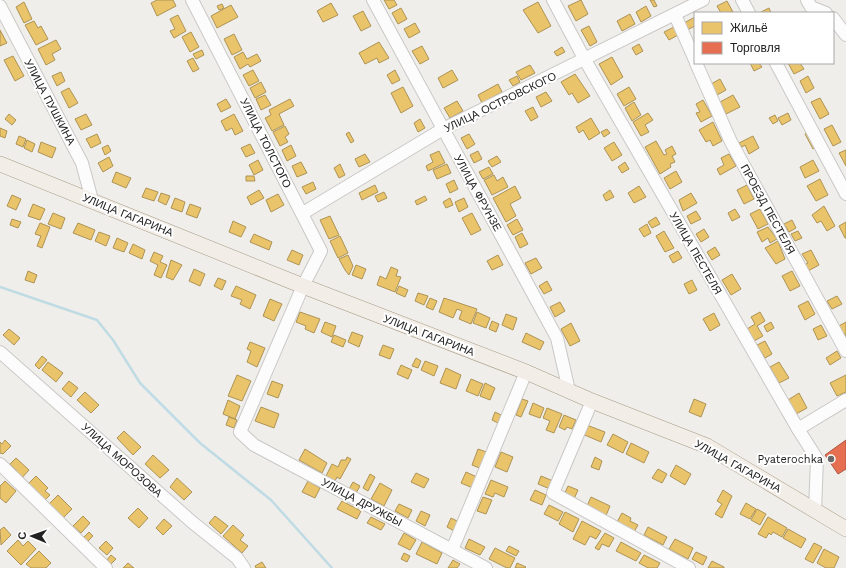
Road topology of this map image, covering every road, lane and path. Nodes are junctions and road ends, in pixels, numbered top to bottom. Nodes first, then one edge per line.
1 (192, 0) edge
2 (372, 0) edge
3 (553, 0) edge
4 (703, 0) edge
5 (742, 0) edge
6 (807, 0) edge
7 (0, 6) edge
8 (748, 12) edge
9 (824, 12) edge
10 (675, 15) junction
11 (834, 19) edge
12 (846, 35) edge
13 (694, 58) edge
14 (585, 60) junction
15 (696, 64) edge
16 (777, 64) edge
17 (443, 129) junction
18 (0, 164) edge
19 (846, 194) edge
20 (92, 200) junction
21 (303, 213) junction
22 (303, 286) junction
23 (846, 351) edge
24 (0, 352) edge
25 (526, 372) junction
26 (569, 391) junction
27 (846, 400) edge
28 (592, 401) junction
29 (798, 429) junction
30 (0, 464) edge
31 (815, 511) junction
32 (846, 529) edge
33 (452, 550) junction
34 (106, 568) edge
35 (244, 568) edge
36 (486, 568) edge
37 (689, 568) edge

1 - 21 street, УЛИЦА ТОЛСТОГО
2 - 17 street, УЛИЦА ФРУНЗЕ
3 - 14 street, УЛИЦА ПЕСТЕЛЯ
4 - 10 street, УЛИЦА ОСТРОВСКОГО
5 - 8 street
6 - 9 street
7 - 20 street, УЛИЦА ПУШКИНА
10 - 13 street
10 - 14 street, УЛИЦА ОСТРОВСКОГО
11 - 12 street
14 - 17 street, УЛИЦА ОСТРОВСКОГО
14 - 29 street, УЛИЦА ПЕСТЕЛЯ
15 - 23 street, ПРОЕЗД ПЕСТЕЛЯ
16 - 19 street
17 - 21 street, УЛИЦА ОСТРОВСКОГО
17 - 26 street, УЛИЦА ФРУНЗЕ
18 - 20 main road, УЛИЦА ГАГАРИНА
20 - 22 main road, УЛИЦА ГАГАРИНА
21 - 22 street, УЛИЦА ТОЛСТОГО
22 - 25 main road, УЛИЦА ГАГАРИНА
22 - 33 street, УЛИЦА ДРУЖБЫ
24 - 35 street, УЛИЦА МОРОЗОВА
25 - 26 main road, УЛИЦА ГАГАРИНА
25 - 33 street
26 - 28 main road, УЛИЦА ГАГАРИНА
27 - 29 street
28 - 31 main road, УЛИЦА ГАГАРИНА
28 - 37 street
29 - 31 street, УЛИЦА ПЕСТЕЛЯ
30 - 34 street
31 - 32 main road, УЛИЦА ГАГАРИНА
33 - 36 street, УЛИЦА ДРУЖБЫ

